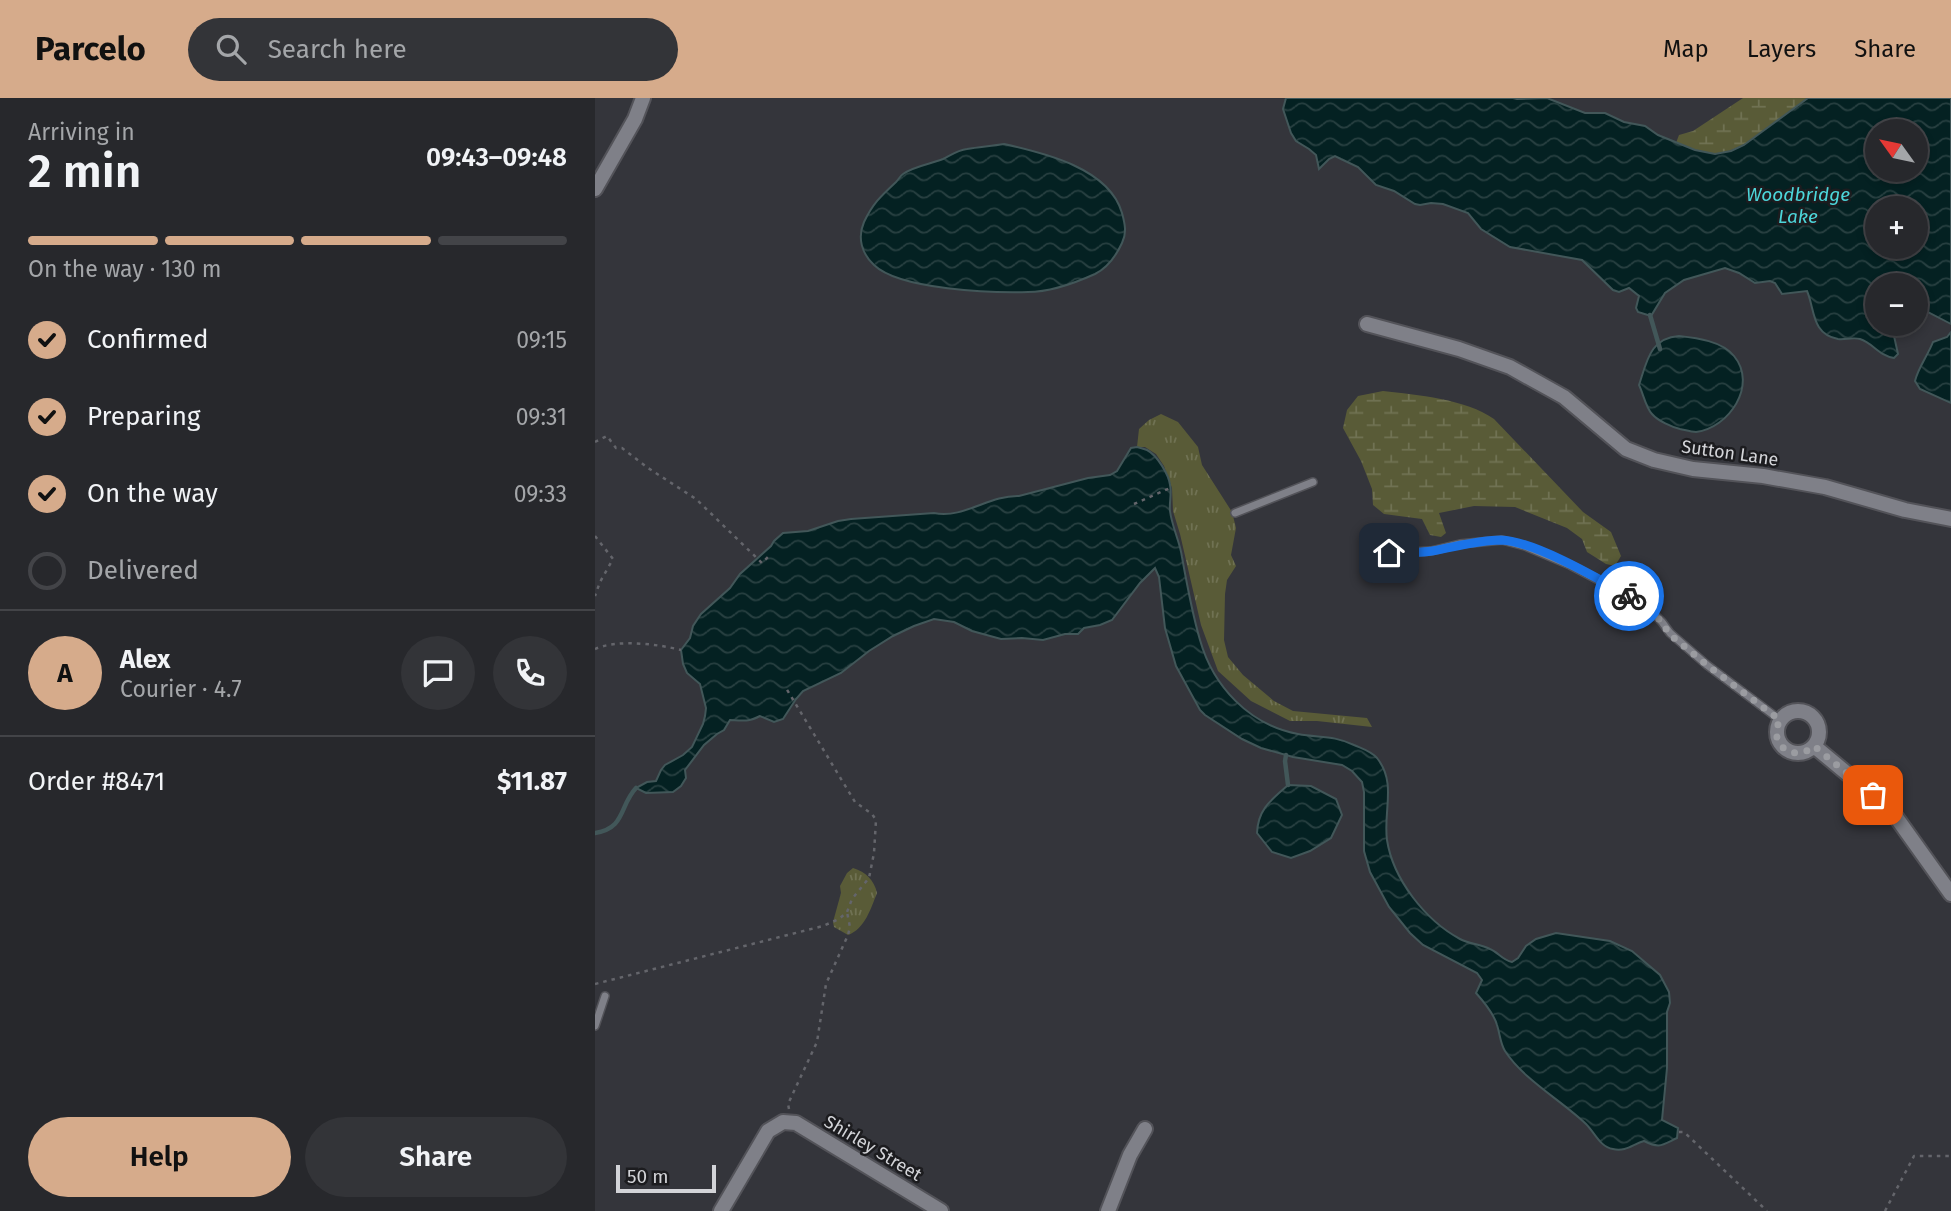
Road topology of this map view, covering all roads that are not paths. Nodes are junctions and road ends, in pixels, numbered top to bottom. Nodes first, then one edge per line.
1 (643, 98) edge
2 (595, 189) edge
3 (1367, 324) dead end
4 (1313, 482) dead end
5 (1235, 513) dead end
6 (1951, 519) edge
7 (1369, 554) dead end
8 (1780, 720) junction
9 (1814, 746) junction
10 (1951, 894) edge
11 (605, 996) dead end
12 (595, 1026) edge
13 (1145, 1129) dead end
14 (721, 1211) edge
15 (941, 1211) edge
16 (1108, 1211) edge

1 - 2 street
3 - 6 street, Sutton Lane
4 - 5 lane
7 - 8 lane
8 - 9 street
8 - 9 street
9 - 10 street
11 - 12 lane
13 - 16 street
14 - 15 street, Shirley Street

